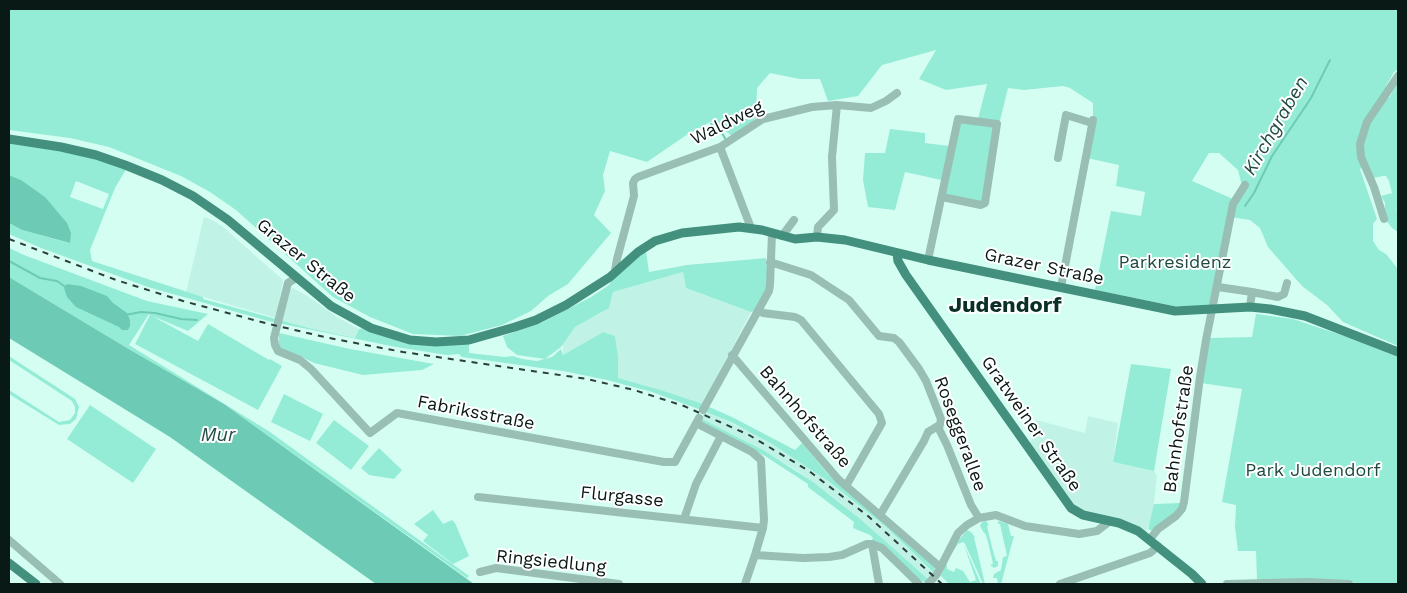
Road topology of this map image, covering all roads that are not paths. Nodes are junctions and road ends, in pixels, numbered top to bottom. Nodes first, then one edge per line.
1 (1398, 76) edge
2 (897, 93) dead end
3 (837, 105) junction
4 (9, 139) edge
5 (720, 147) junction
6 (1058, 158) dead end
7 (1244, 185) dead end
8 (942, 197) junction
9 (1384, 219) dead end
10 (794, 220) dead end
11 (751, 228) junction
12 (772, 233) junction
13 (782, 236) junction
14 (817, 237) junction
15 (897, 254) junction
16 (928, 260) junction
17 (770, 262) junction
18 (616, 272) junction
19 (296, 278) junction
20 (1286, 283) dead end
21 (1061, 287) junction
22 (1218, 287) junction
23 (1252, 292) junction
24 (1250, 307) junction
25 (758, 310) junction
26 (1212, 310) junction
27 (1398, 352) edge
28 (732, 355) junction
29 (699, 417) junction
30 (938, 426) junction
31 (721, 436) junction
32 (846, 486) junction
33 (478, 497) dead end
34 (880, 515) junction
35 (979, 518) junction
36 (684, 519) junction
37 (1110, 521) junction
38 (763, 528) junction
39 (1150, 538) junction
40 (9, 540) edge
41 (872, 544) junction
42 (1158, 546) junction
43 (755, 555) junction
44 (9, 562) edge
45 (940, 567) junction
46 (480, 572) dead end
47 (36, 584) edge
48 (60, 584) edge
49 (619, 584) edge
50 (626, 584) edge
51 (745, 584) edge
52 (880, 584) edge
53 (919, 584) edge
54 (928, 584) edge
55 (1060, 584) edge
56 (1202, 584) edge
57 (1227, 584) edge
58 (1349, 584) edge

1 - 9 street
2 - 3 street, Waldweg
3 - 5 street, Waldweg
3 - 14 street
4 - 19 main road, Grazer Straße
5 - 11 street
5 - 18 street, Waldweg
6 - 21 street
7 - 22 street
8 - 8 street
8 - 16 street
10 - 13 street
11 - 12 main road, Grazer Straße
11 - 18 main road, Grazer Straße
12 - 13 main road, Grazer Straße
12 - 17 street, Fabriksstraße
13 - 14 main road, Grazer Straße
14 - 15 main road, Grazer Straße
15 - 16 main road, Grazer Straße
15 - 37 main road, Gratweiner Straße
16 - 21 main road, Grazer Straße
17 - 25 street, Fabriksstraße
17 - 30 street, Roseggerallee
18 - 19 main road, Grazer Straße
19 - 29 street, Fabriksstraße
20 - 23 street
21 - 26 main road, Grazer Straße
22 - 23 street
22 - 26 street
23 - 24 street
24 - 26 main road, Grazer Straße
24 - 27 main road, Grazer Straße
25 - 28 street, Fabriksstraße
25 - 32 street
26 - 39 street, Bahnhofstraße
28 - 29 street, Fabriksstraße
28 - 32 street, Bahnhofstraße
29 - 31 street
30 - 34 street
30 - 35 street, Roseggerallee
31 - 36 street
31 - 38 street
32 - 34 street, Bahnhofstraße
33 - 36 street, Flurgasse
34 - 45 street, Bahnhofstraße
35 - 37 street
35 - 45 street
36 - 38 street, Flurgasse
37 - 39 main road, Gratweiner Straße
38 - 43 street
39 - 42 main road, Gratweiner Straße
40 - 48 street
41 - 43 street
41 - 52 street
41 - 53 street
42 - 55 street
42 - 56 main road, Gratweiner Straße
43 - 51 street
44 - 47 main road
45 - 54 street
46 - 49 street, Ringsiedlung
49 - 50 street, Ringsiedlung
57 - 58 street

